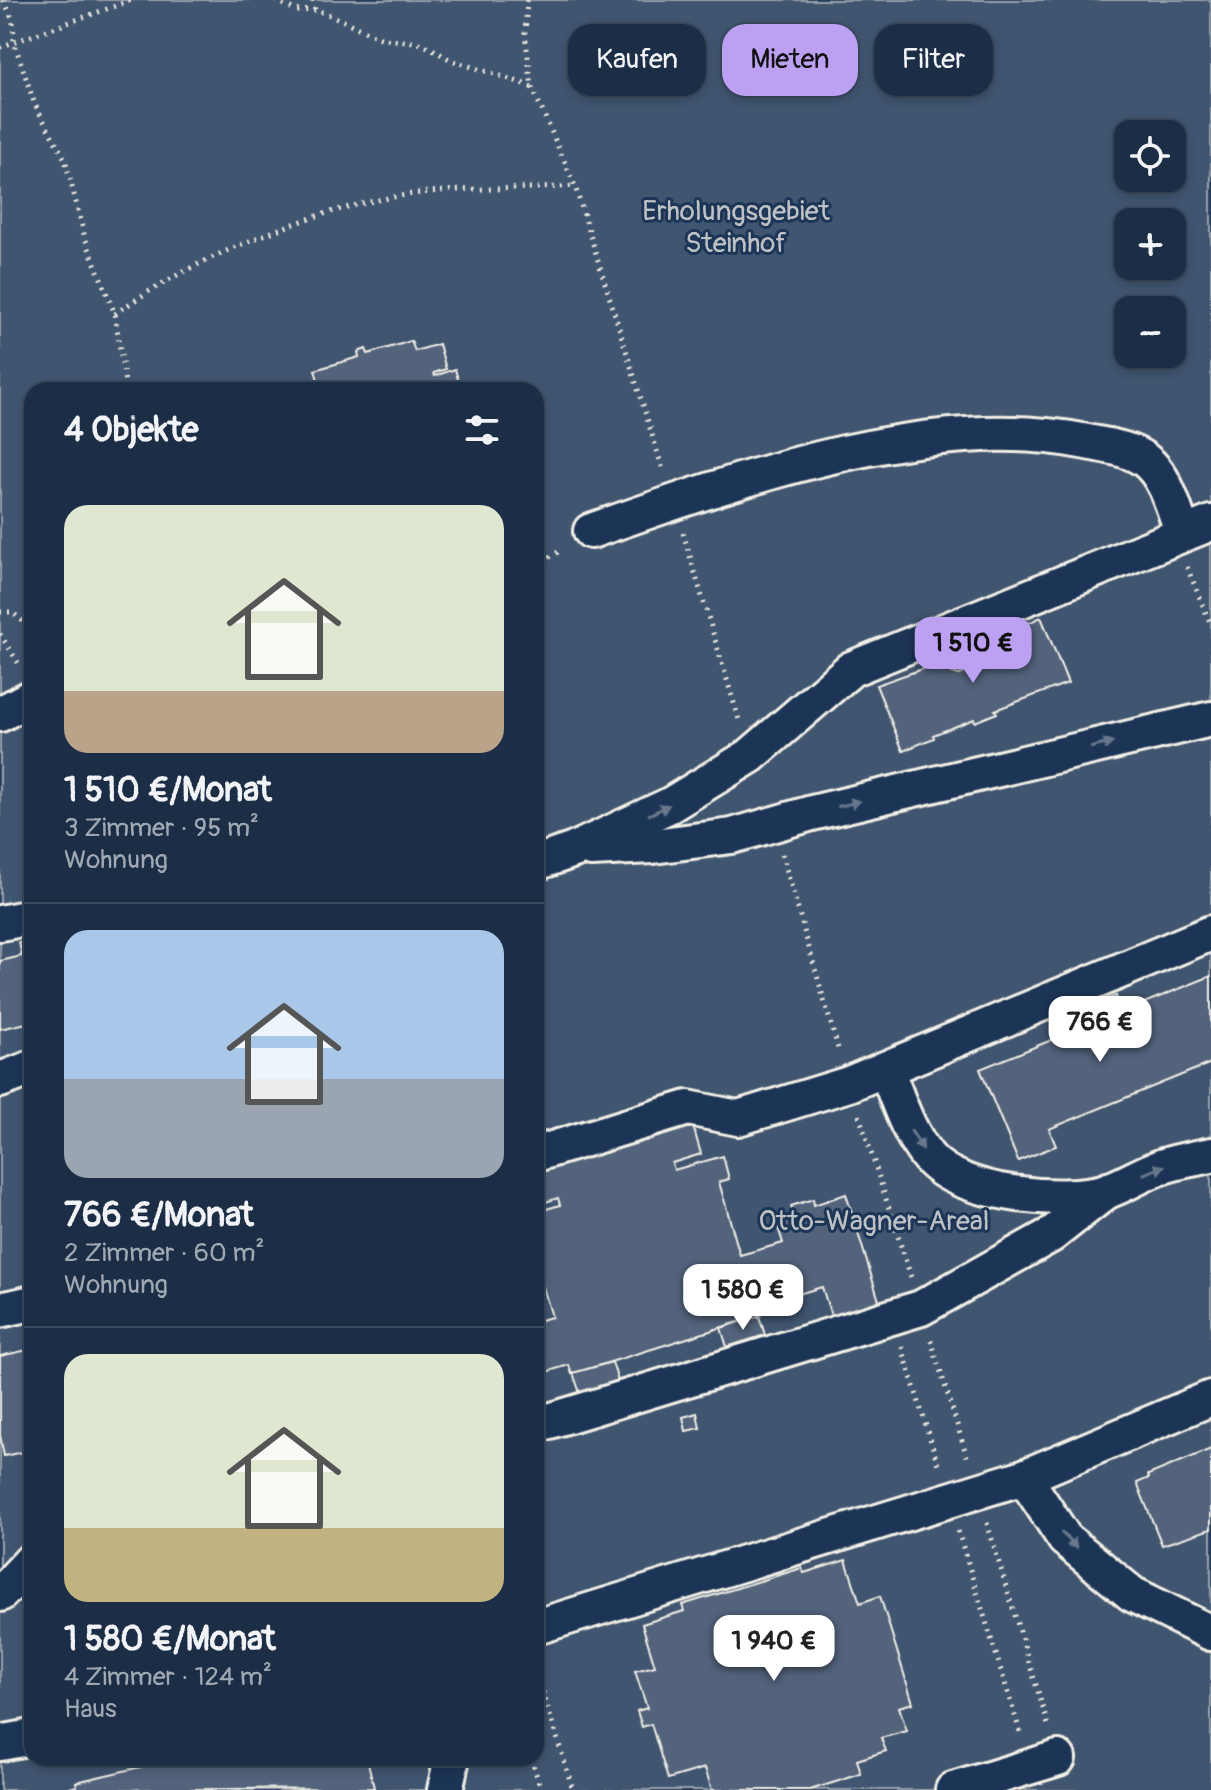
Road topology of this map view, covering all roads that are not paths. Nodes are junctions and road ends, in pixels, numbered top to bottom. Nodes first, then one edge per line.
1 (591, 531) dead end
2 (1190, 532) edge
3 (24, 701) edge
4 (0, 714) edge
5 (1211, 719) edge
6 (574, 850) junction
7 (544, 860) edge
8 (24, 918) edge
9 (0, 923) edge
10 (1211, 933) edge
11 (886, 1069) junction
12 (24, 1071) edge
13 (0, 1080) edge
14 (544, 1152) edge
15 (1211, 1155) edge
16 (1108, 1190) junction
17 (24, 1305) edge
18 (0, 1310) edge
19 (1211, 1398) edge
20 (544, 1423) edge
21 (1024, 1477) junction
22 (24, 1568) edge
23 (0, 1594) edge
24 (544, 1625) edge
25 (1211, 1633) edge
26 (24, 1738) edge
27 (0, 1743) edge
28 (1044, 1762) road end
29 (450, 1766) edge
30 (445, 1790) edge
31 (953, 1790) edge

1 - 2 lane
6 -> 2 lane
3 - 4 lane
6 -> 5 lane
6 - 7 lane
8 - 9 lane
10 - 11 lane
11 - 14 lane
11 -> 16 lane
12 - 13 lane
16 -> 15 lane
16 - 20 lane
17 - 18 lane
19 - 21 lane
21 - 24 lane
21 -> 25 lane
22 - 23 lane
26 - 27 lane
28 - 31 lane
29 - 30 lane

